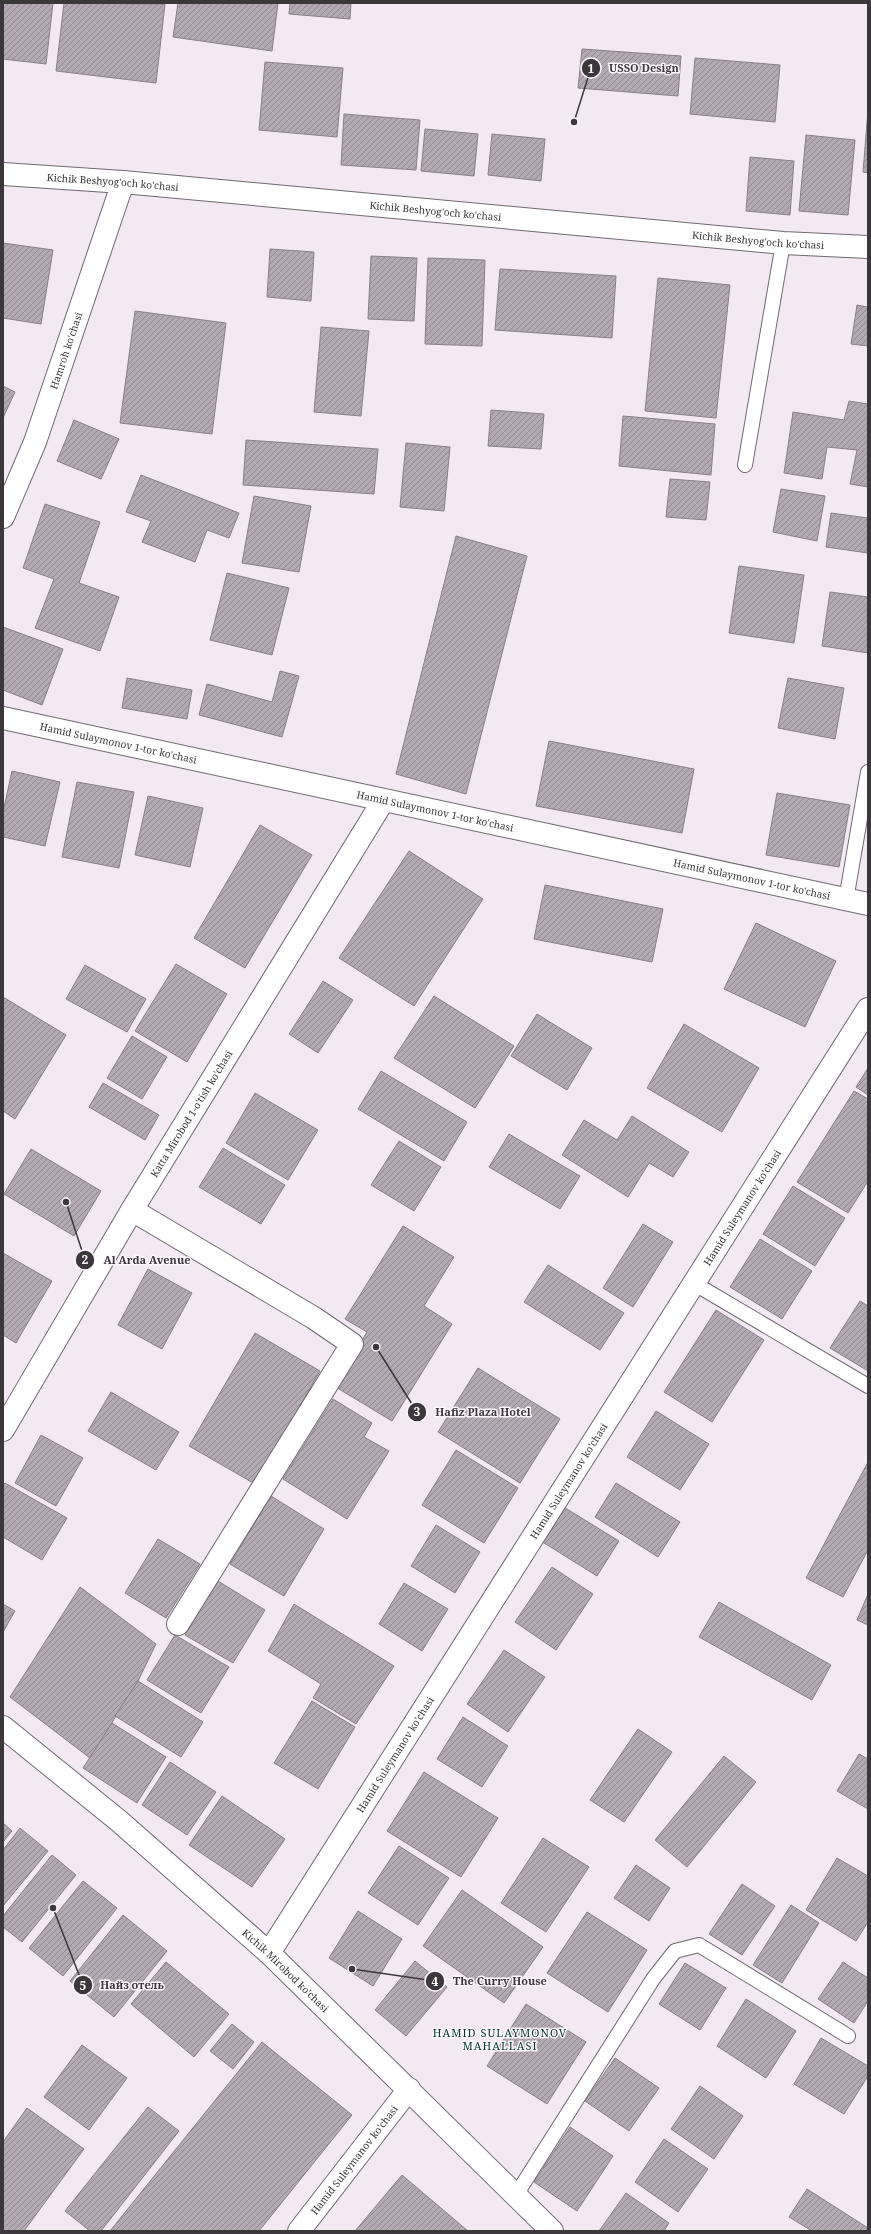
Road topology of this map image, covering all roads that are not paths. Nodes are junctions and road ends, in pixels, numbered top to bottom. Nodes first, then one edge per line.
1 (3, 174) edge
2 (123, 182) junction
3 (784, 243) junction
4 (868, 248) edge
5 (745, 465) dead end
6 (3, 517) edge
7 (3, 718) edge
8 (868, 772) edge
9 (383, 801) junction
10 (846, 900) junction
11 (868, 904) edge
12 (868, 1009) edge
13 (132, 1210) junction
14 (695, 1284) junction
15 (868, 1386) edge
16 (3, 1430) edge
17 (178, 1624) dead end
18 (3, 1727) edge
19 (269, 1953) junction
20 (848, 2036) dead end
21 (409, 2089) junction
22 (516, 2195) junction
23 (299, 2231) edge
24 (552, 2231) edge

1 - 2 street, Kichik Beshyog'och ko'chasi
2 - 3 street, Kichik Beshyog'och ko'chasi
2 - 6 street, Hamroh ko'chasi
3 - 4 street, Kichik Beshyog'och ko'chasi
3 - 5 lane
7 - 9 street, Hamid Sulaymonov 1-tor ko'chasi
8 - 10 lane
9 - 10 street, Hamid Sulaymonov 1-tor ko'chasi
9 - 13 street, Katta Mirobod 1-o'tish ko'chasi
10 - 11 street, Hamid Sulaymonov 1-tor ko'chasi
12 - 14 street, Hamid Suleymanov ko'chasi
13 - 16 street, Katta Mirobod 1-o'tish ko'chasi
13 - 17 street
14 - 15 lane
14 - 19 street, Hamid Suleymanov ko'chasi
18 - 19 street, Kichik Mirobod ko'chasi
19 - 21 street, Kichik Mirobod ko'chasi
20 - 22 lane
21 - 22 street, Kichik Mirobod ko'chasi
21 - 23 street, Hamid Suleymanov ko'chasi
22 - 24 street, Kichik Mirobod ko'chasi

